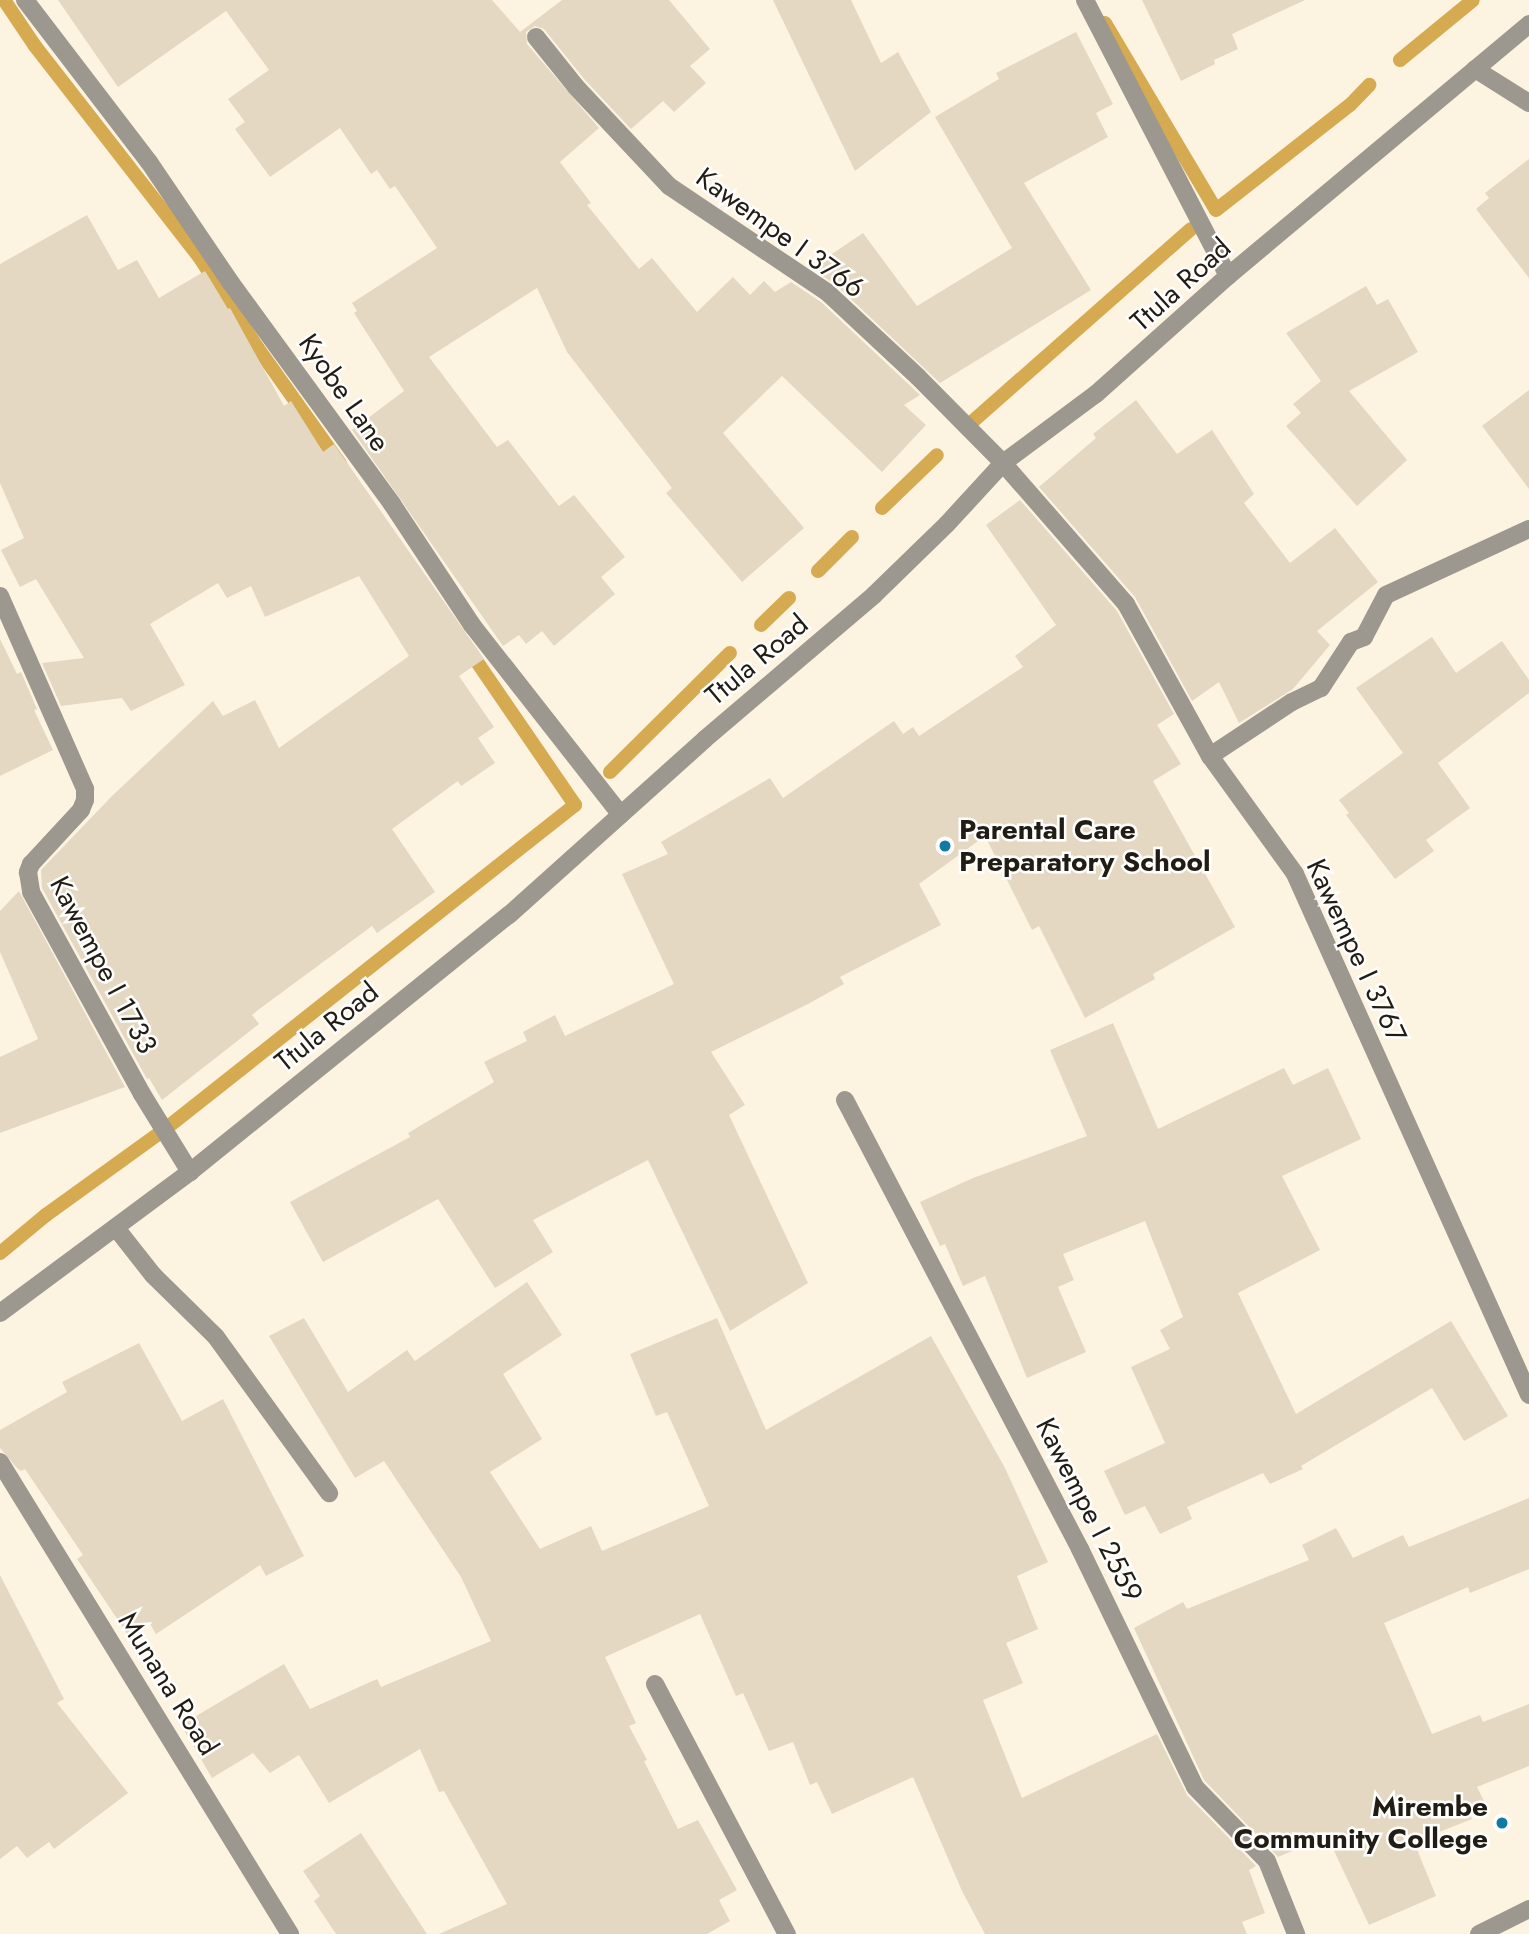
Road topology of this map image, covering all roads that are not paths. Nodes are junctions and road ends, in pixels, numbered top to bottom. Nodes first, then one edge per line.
1 (25, 0) edge
2 (1085, 0) edge
3 (1529, 24) edge
4 (536, 37) dead end
5 (1475, 69) junction
6 (1529, 103) edge
7 (1228, 276) junction
8 (1003, 463) junction
9 (1529, 529) edge
10 (0, 596) edge
11 (1210, 755) junction
12 (621, 815) junction
13 (845, 1100) dead end
14 (190, 1172) junction
15 (116, 1228) junction
16 (0, 1313) edge
17 (1529, 1395) edge
18 (0, 1462) edge
19 (329, 1493) dead end
20 (655, 1684) dead end
21 (1529, 1909) edge
22 (290, 1934) edge
23 (787, 1934) edge
24 (1296, 1934) edge
25 (1479, 1934) edge

1 - 12 street, Kyobe Lane
2 - 7 street
3 - 5 street, Ttula Road
4 - 8 street, Kawempe I 3766
5 - 6 street
5 - 7 street, Ttula Road
7 - 8 street, Ttula Road
8 - 11 street, Kawempe I 3767
8 - 12 street, Ttula Road
9 - 11 street
10 - 14 street, Kawempe I 1733
11 - 17 street, Kawempe I 3767
12 - 14 street, Ttula Road
13 - 24 street, Kawempe I 2559
14 - 15 street, Ttula Road
15 - 16 street, Ttula Road
15 - 19 street
18 - 22 street, Munana Road
20 - 23 street
21 - 25 street

